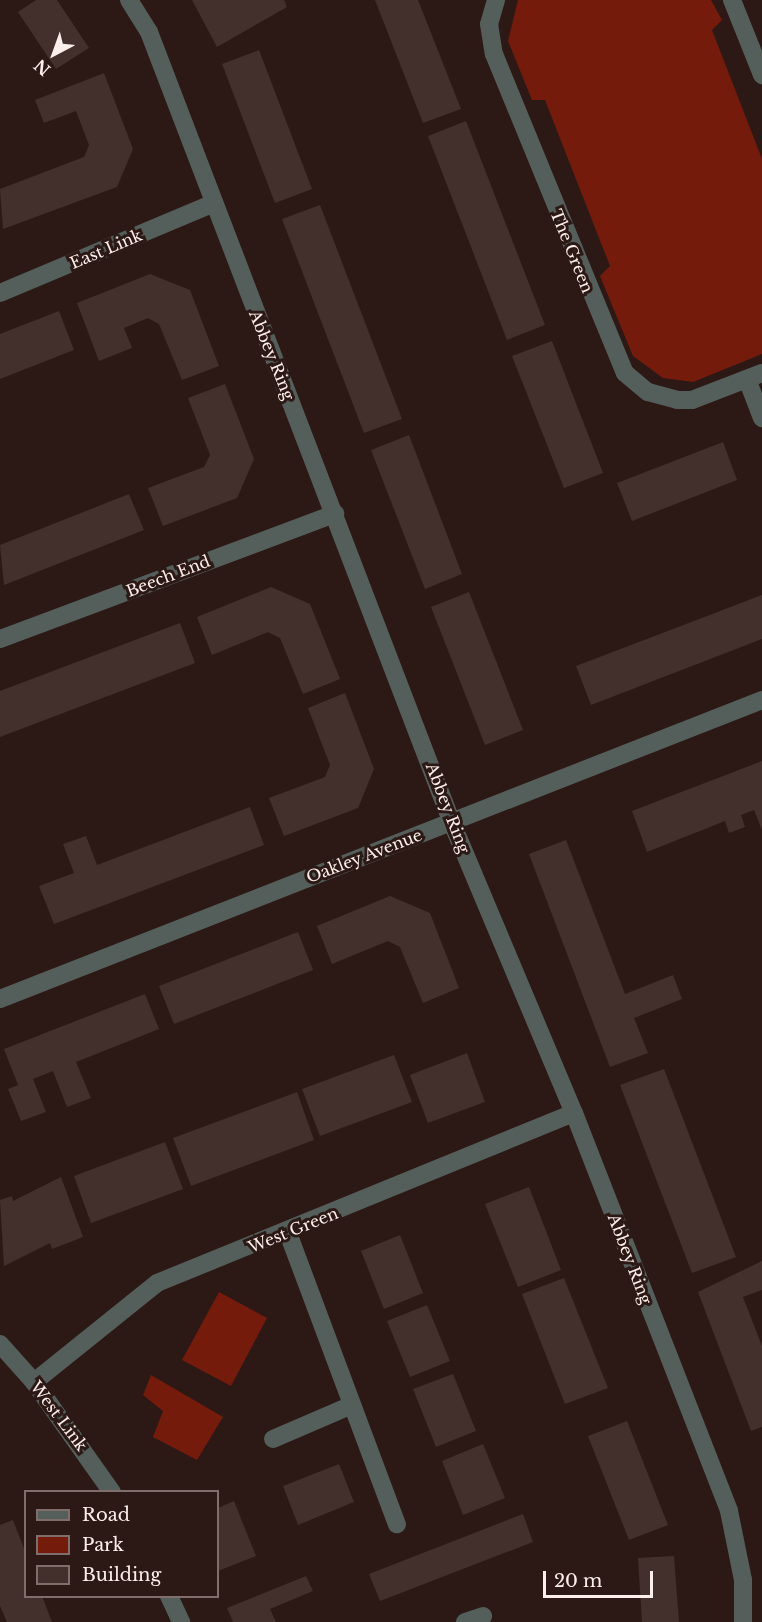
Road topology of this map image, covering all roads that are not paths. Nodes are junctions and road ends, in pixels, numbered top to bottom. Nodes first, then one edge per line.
1 (129, 0) edge
2 (496, 0) edge
3 (732, 0) edge
4 (762, 75) edge
5 (212, 204) junction
6 (1, 290) edge
7 (754, 376) edge
8 (762, 418) edge
9 (335, 514) junction
10 (0, 639) edge
11 (762, 700) edge
12 (452, 823) junction
13 (0, 999) edge
14 (574, 1113) junction
15 (288, 1233) junction
16 (0, 1344) edge
17 (34, 1382) junction
18 (352, 1405) junction
19 (273, 1440) dead end
20 (111, 1490) edge
21 (397, 1524) dead end
22 (170, 1598) edge
23 (483, 1616) dead end
24 (182, 1622) edge
25 (465, 1622) edge
26 (743, 1622) edge

1 - 5 street, Abbey Ring
2 - 7 street, The Green
3 - 4 street
5 - 6 street, East Link
5 - 9 street, Abbey Ring
7 - 8 street, The Green
9 - 10 street, Beech End
9 - 12 street, Abbey Ring
11 - 12 street, Oakley Avenue
12 - 13 street, Oakley Avenue
12 - 14 street, Abbey Ring
14 - 15 street, West Green
14 - 26 street, Abbey Ring
15 - 17 street, West Green
15 - 18 street
16 - 17 street, West Link
17 - 20 street, West Link
18 - 19 street
18 - 21 street
22 - 24 street
23 - 25 street

